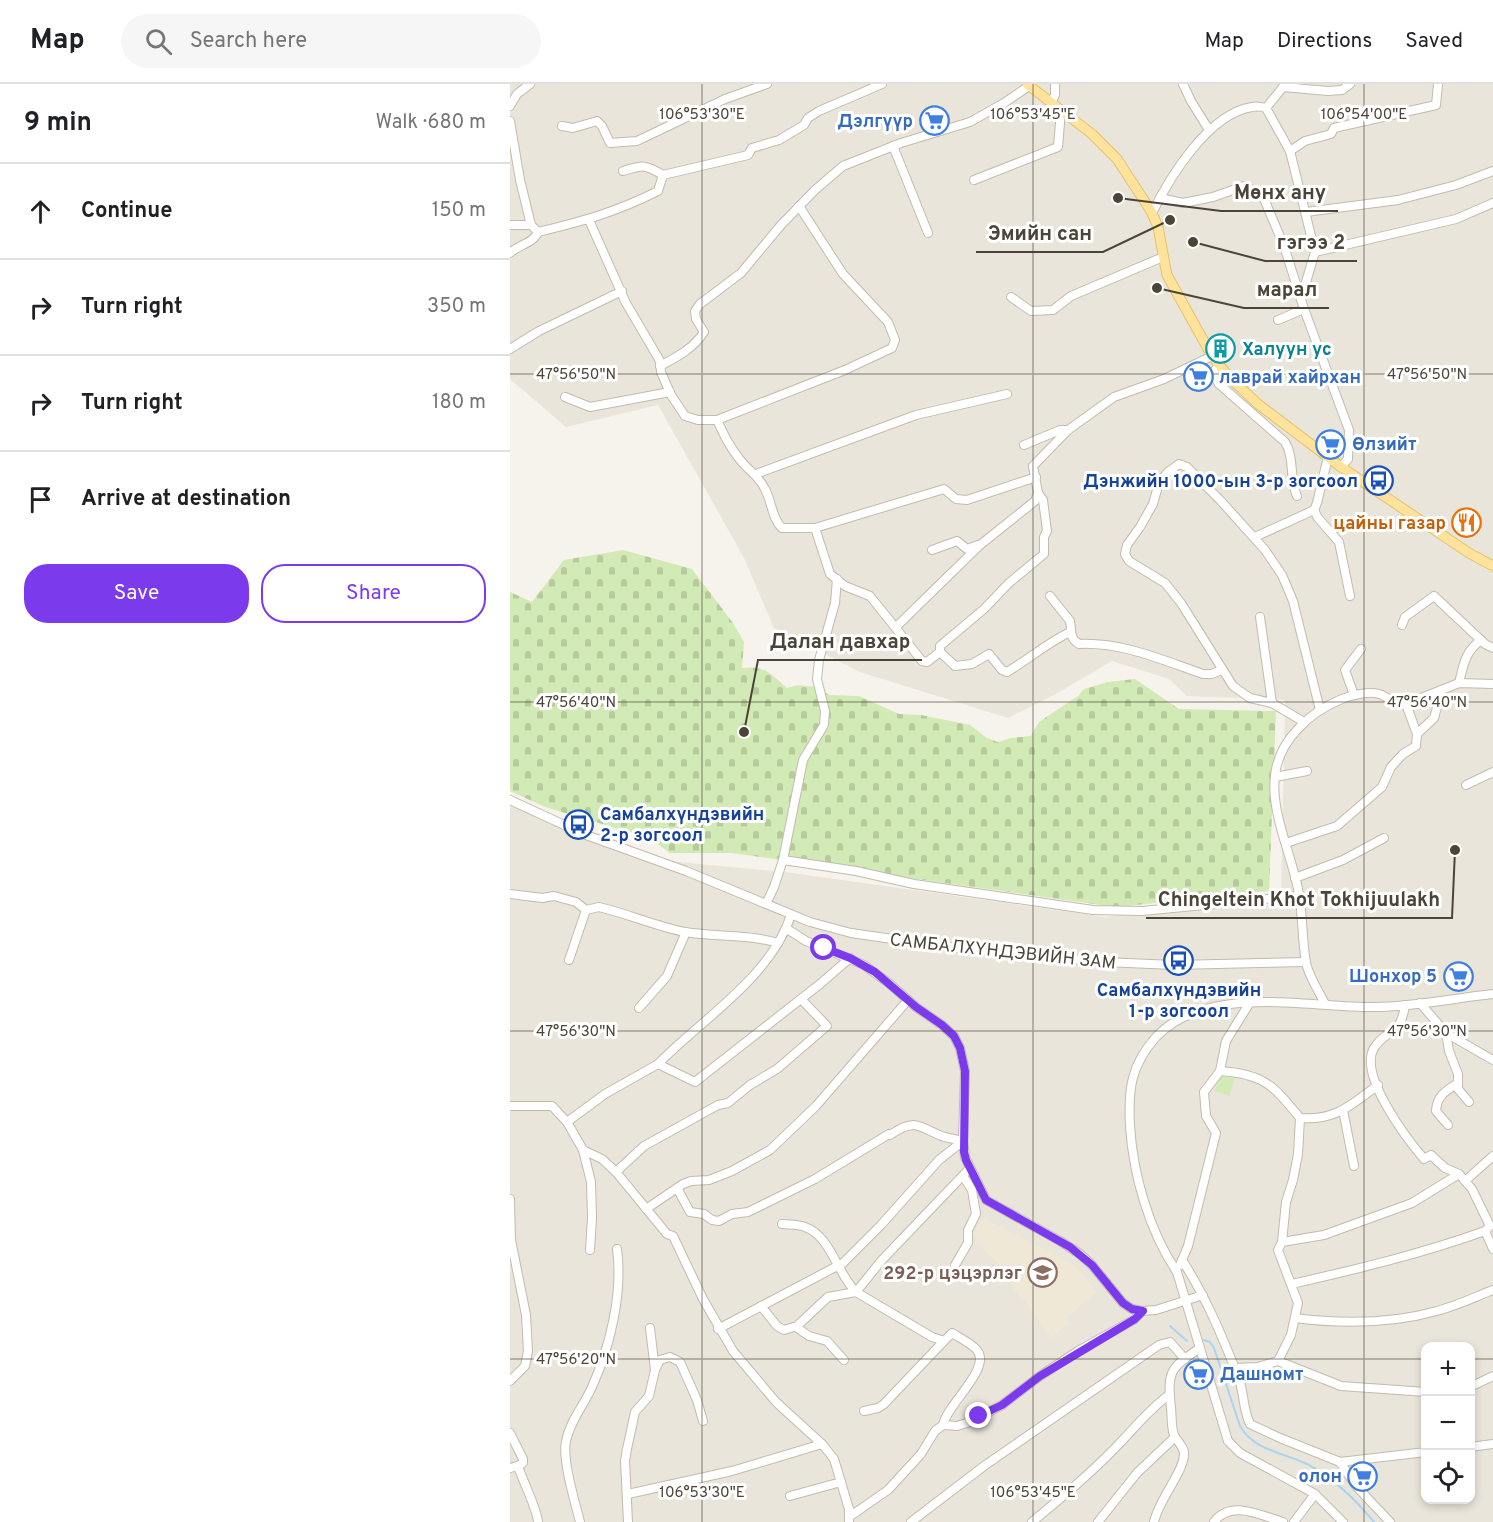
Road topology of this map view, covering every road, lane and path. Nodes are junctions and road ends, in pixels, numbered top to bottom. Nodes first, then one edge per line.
1 (530, 84) edge
2 (767, 84) edge
3 (882, 84) edge
4 (1055, 84) edge
5 (1063, 84) edge
6 (1183, 84) edge
7 (1350, 84) edge
8 (1438, 84) edge
9 (1028, 85) edge
10 (1281, 86) edge
11 (1053, 99) junction
12 (510, 106) edge
13 (1266, 108) junction
14 (1061, 111) junction
15 (510, 121) edge
16 (562, 126) dead end
17 (1209, 130) junction
18 (893, 146) junction
19 (1290, 151) junction
20 (623, 171) dead end
21 (1493, 171) edge
22 (663, 175) junction
23 (974, 180) dead end
24 (1160, 198) junction
25 (1493, 203) edge
26 (799, 206) junction
27 (1306, 212) junction
28 (1152, 213) junction
29 (589, 220) junction
30 (510, 225) edge
31 (531, 225) junction
32 (538, 232) junction
33 (928, 233) dead end
34 (1316, 252) junction
35 (510, 253) edge
36 (1163, 257) junction
37 (622, 291) junction
38 (1011, 297) dead end
39 (1300, 300) junction
40 (1304, 309) junction
41 (1278, 320) dead end
42 (510, 349) edge
43 (1212, 356) junction
44 (1219, 364) junction
45 (660, 366) junction
46 (670, 392) junction
47 (1007, 394) dead end
48 (565, 397) dead end
49 (717, 420) junction
50 (1068, 430) junction
51 (1024, 445) dead end
52 (1328, 457) junction
53 (1341, 467) junction
54 (756, 474) junction
55 (1036, 477) junction
56 (1038, 493) junction
57 (1296, 496) dead end
58 (1314, 510) junction
59 (815, 528) junction
60 (1255, 537) junction
61 (980, 545) junction
62 (932, 550) dead end
63 (1493, 566) edge
64 (837, 579) junction
65 (1050, 596) dead end
66 (1350, 596) dead end
67 (1260, 617) dead end
68 (1402, 625) dead end
69 (896, 627) junction
70 (1070, 632) junction
71 (1481, 640) junction
72 (1493, 648) edge
73 (1361, 649) dead end
74 (940, 652) junction
75 (1221, 670) junction
76 (1459, 683) junction
77 (1493, 684) edge
78 (1442, 690) junction
79 (1354, 695) junction
80 (1272, 703) junction
81 (1406, 704) junction
82 (1320, 710) junction
83 (1304, 722) junction
84 (1417, 734) junction
85 (1307, 771) dead end
86 (1493, 772) edge
87 (1275, 777) junction
88 (1466, 785) dead end
89 (510, 800) edge
90 (1384, 838) dead end
91 (1286, 843) junction
92 (783, 860) junction
93 (1295, 878) junction
94 (510, 894) edge
95 (1299, 896) junction
96 (766, 904) junction
97 (586, 910) junction
98 (791, 915) junction
99 (787, 929) junction
100 (686, 932) junction
101 (778, 943) junction
102 (850, 958) junction
103 (569, 960) dead end
104 (1306, 962) junction
105 (1493, 994) edge
106 (801, 999) junction
107 (908, 1000) junction
108 (1420, 1003) junction
109 (1249, 1004) junction
110 (1325, 1004) junction
111 (1405, 1005) junction
112 (639, 1008) dead end
113 (1446, 1033) junction
114 (1493, 1060) edge
115 (658, 1064) junction
116 (1220, 1071) junction
117 (1458, 1083) junction
118 (1378, 1086) junction
119 (1469, 1102) dead end
120 (510, 1106) edge
121 (1343, 1110) junction
122 (1300, 1118) junction
123 (567, 1122) junction
124 (1448, 1125) dead end
125 (963, 1141) junction
126 (583, 1150) junction
127 (1493, 1156) edge
128 (1354, 1166) dead end
129 (970, 1168) junction
130 (616, 1172) junction
131 (1459, 1174) junction
132 (963, 1176) junction
133 (1465, 1181) junction
134 (677, 1188) junction
135 (510, 1199) edge
136 (646, 1209) junction
137 (782, 1224) dead end
138 (1489, 1227) edge
139 (1282, 1242) junction
140 (617, 1249) dead end
141 (1493, 1249) edge
142 (590, 1250) dead end
143 (1182, 1260) junction
144 (840, 1264) junction
145 (955, 1265) dead end
146 (1177, 1272) junction
147 (1292, 1284) junction
148 (1493, 1290) edge
149 (856, 1292) junction
150 (1203, 1295) junction
151 (1186, 1302) junction
152 (761, 1306) junction
153 (1143, 1311) junction
154 (1295, 1318) junction
155 (796, 1327) junction
156 (650, 1328) dead end
157 (718, 1329) junction
158 (944, 1341) junction
159 (1200, 1348) junction
160 (1185, 1359) junction
161 (844, 1360) dead end
162 (1278, 1361) junction
163 (1234, 1368) junction
164 (655, 1370) junction
165 (1493, 1376) edge
166 (510, 1382) edge
167 (1475, 1385) edge
168 (1421, 1392) edge
169 (1169, 1395) junction
170 (864, 1411) dead end
171 (703, 1421) dead end
172 (943, 1425) junction
173 (510, 1433) edge
174 (1175, 1437) junction
175 (822, 1444) junction
176 (1493, 1444) edge
177 (1475, 1446) edge
178 (1421, 1452) edge
179 (1340, 1462) junction
180 (514, 1467) edge
181 (841, 1482) junction
182 (628, 1494) junction
183 (1315, 1494) junction
184 (790, 1496) dead end
185 (849, 1519) edge
186 (538, 1522) edge
187 (580, 1522) edge
188 (628, 1522) edge
189 (911, 1522) edge
190 (1032, 1522) edge
191 (1098, 1522) edge
192 (1154, 1522) edge
193 (1214, 1522) edge
194 (1283, 1522) edge
195 (1294, 1522) edge
196 (1343, 1522) edge
197 (1390, 1522) edge

1 - 12 street
2 - 16 street
3 - 22 street
4 - 11 street
5 - 11 street
6 - 17 street
7 - 10 street
8 - 19 street
9 - 11 main road
9 - 18 street
10 - 13 street
11 - 14 main road
13 - 17 street
13 - 19 street
14 - 23 street
14 - 28 main road
15 - 31 street
17 - 24 street
18 - 26 street
18 - 33 street
19 - 27 street
20 - 22 street
21 - 27 street
22 - 29 street
24 - 28 street
24 - 39 street
25 - 34 street
26 - 45 street
26 - 49 street
27 - 34 street
28 - 36 main road
29 - 32 street
29 - 37 street
30 - 31 street
31 - 32 street
32 - 35 street
34 - 39 street
36 - 38 street
36 - 43 main road
37 - 42 street
37 - 45 street
39 - 40 street
40 - 41 street
40 - 53 street
43 - 44 main road
43 - 50 street
44 - 52 main road
44 - 57 street
45 - 46 street
46 - 48 street
46 - 49 street
47 - 54 street
49 - 54 street
50 - 51 street
50 - 55 street
52 - 53 main road
52 - 58 street
53 - 63 main road
54 - 59 street
55 - 56 street
55 - 59 street
56 - 61 street
56 - 74 street
58 - 60 street
58 - 66 street
59 - 64 street
60 - 75 street
60 - 82 street
61 - 62 street
61 - 69 street
64 - 69 street
64 - 92 street
65 - 70 street
67 - 80 street
68 - 71 street
69 - 74 street
70 - 74 street
70 - 75 street
71 - 72 street
71 - 76 street
73 - 79 street
75 - 80 street
76 - 77 street
76 - 78 street
78 - 81 street
78 - 84 street
79 - 81 street
79 - 82 street
80 - 83 street
81 - 84 street
82 - 83 street
83 - 87 street
84 - 91 street
85 - 87 street
86 - 88 street
87 - 91 street
89 - 96 street, САМБАЛХҮНДЭВИЙН ЗАМ
90 - 93 street
91 - 93 street
92 - 95 street
92 - 96 street
93 - 95 street
94 - 97 street
95 - 104 street
96 - 98 street, САМБАЛХҮНДЭВИЙН ЗАМ
97 - 100 street
97 - 103 street
98 - 99 street
98 - 104 street, САМБАЛХҮНДЭВИЙН ЗАМ
99 - 101 street
99 - 102 street
100 - 101 street
100 - 112 street
101 - 115 street
102 - 106 street
102 - 107 street
104 - 110 street
105 - 108 street
106 - 115 street
106 - 130 street
107 - 125 street
107 - 134 street
108 - 111 street
108 - 113 street
109 - 110 street
109 - 116 street
109 - 146 street
110 - 111 street
111 - 118 street
113 - 114 street
113 - 117 street
115 - 123 street
116 - 122 street
116 - 143 street
117 - 119 street
117 - 124 street
118 - 121 street
118 - 131 street
120 - 123 street
121 - 122 street
121 - 128 street
122 - 139 street
123 - 126 street
125 - 129 street
125 - 134 street
125 - 144 street
126 - 130 street
126 - 142 street
127 - 133 street
129 - 132 street
129 - 153 street
130 - 136 street
131 - 133 street
131 - 139 street
132 - 145 street
132 - 149 street
133 - 138 street
134 - 136 street
135 - 166 street
136 - 157 street
137 - 144 street
138 - 141 street
138 - 147 street
139 - 147 street
140 - 187 street
143 - 146 street
143 - 150 street
144 - 149 street
144 - 152 street
146 - 151 street
147 - 154 street
148 - 154 street
149 - 155 street
149 - 158 street
150 - 151 street
150 - 163 street
151 - 153 street
151 - 159 street
152 - 155 street
152 - 157 street
153 - 172 street
154 - 162 street
155 - 161 street
156 - 164 street
157 - 175 street
158 - 170 street
158 - 172 street
159 - 160 street
159 - 183 street
160 - 169 street
160 - 189 street
162 - 163 street
162 - 168 street
163 - 179 street
164 - 171 street
164 - 182 street
165 - 167 street
169 - 174 street
169 - 190 street
172 - 185 street
173 - 180 street
174 - 191 street
174 - 192 street
175 - 181 street
175 - 182 street
176 - 177 street
178 - 179 street
179 - 197 street
180 - 186 street
181 - 184 street
181 - 185 street
182 - 188 street
183 - 195 street
183 - 196 street
193 - 194 street

